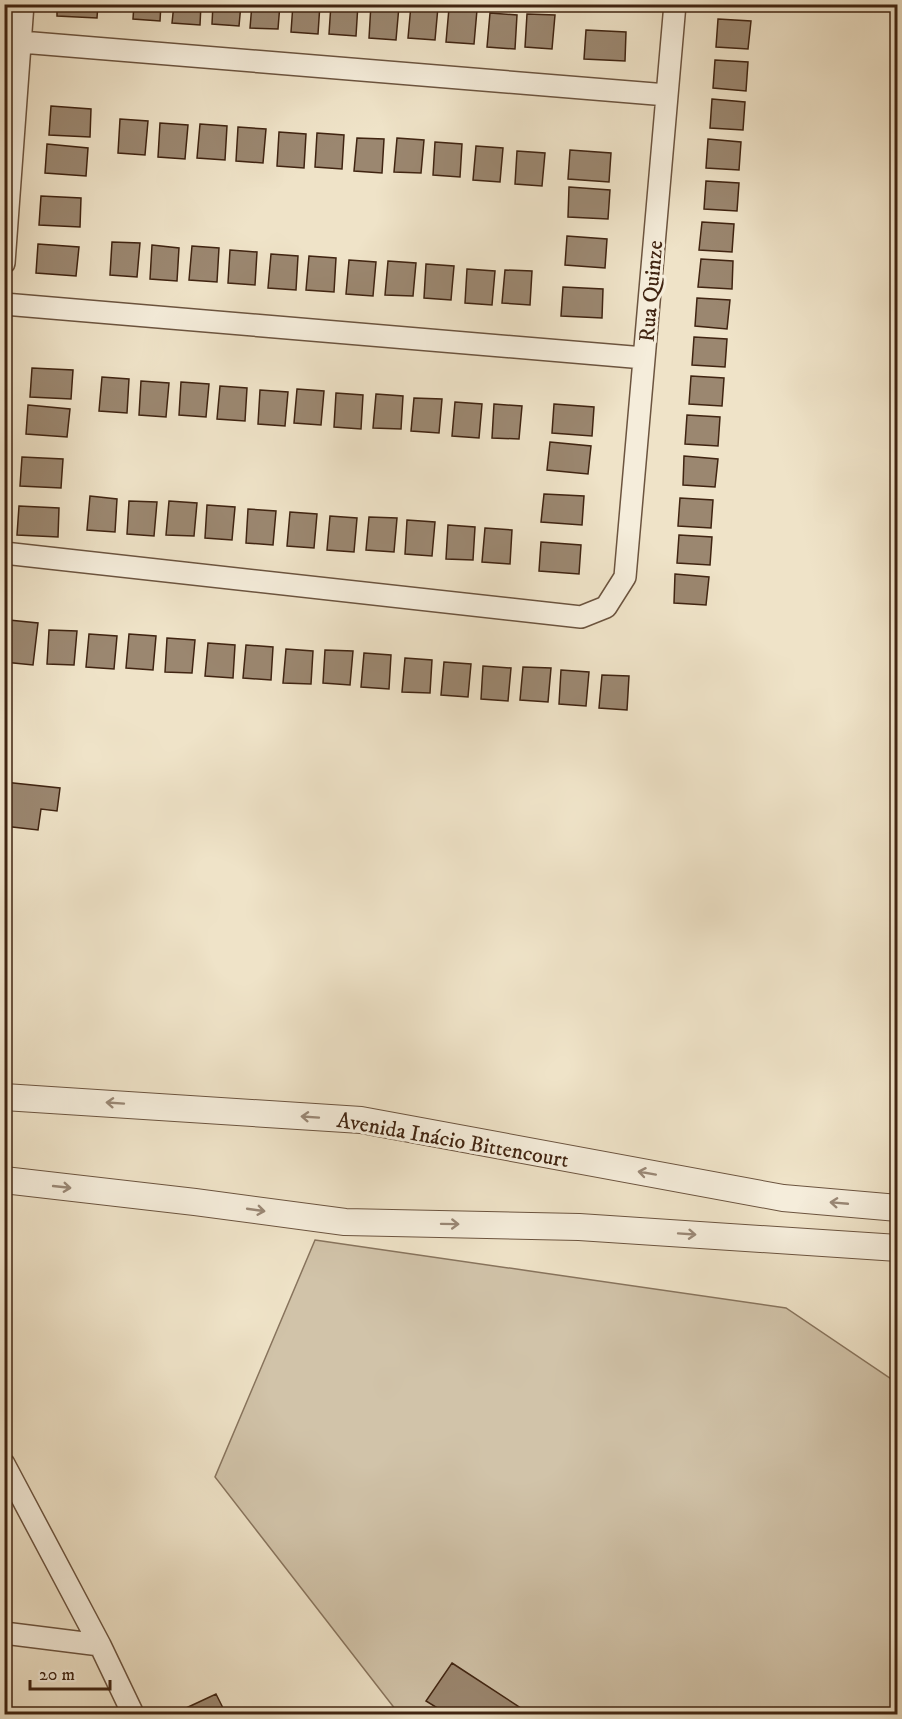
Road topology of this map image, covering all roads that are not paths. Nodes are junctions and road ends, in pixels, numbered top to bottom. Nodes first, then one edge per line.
1 (23, 4) edge
2 (675, 4) edge
3 (21, 42) junction
4 (667, 95) junction
5 (4, 263) edge
6 (4, 304) edge
7 (644, 357) junction
8 (4, 553) edge
9 (4, 1097) edge
10 (4, 1180) edge
11 (897, 1208) edge
12 (897, 1248) edge
13 (4, 1464) edge
14 (4, 1633) edge
15 (100, 1645) junction
16 (133, 1714) edge

1 - 3 street
2 - 4 street, Rua Quinze
3 - 4 street
3 - 5 street
4 - 7 street, Rua Quinze
6 - 7 street
7 - 8 street, Rua Quinze
11 -> 9 street, Avenida Inácio Bittencourt
10 -> 12 street
13 - 15 street
14 - 15 street
15 - 16 street

